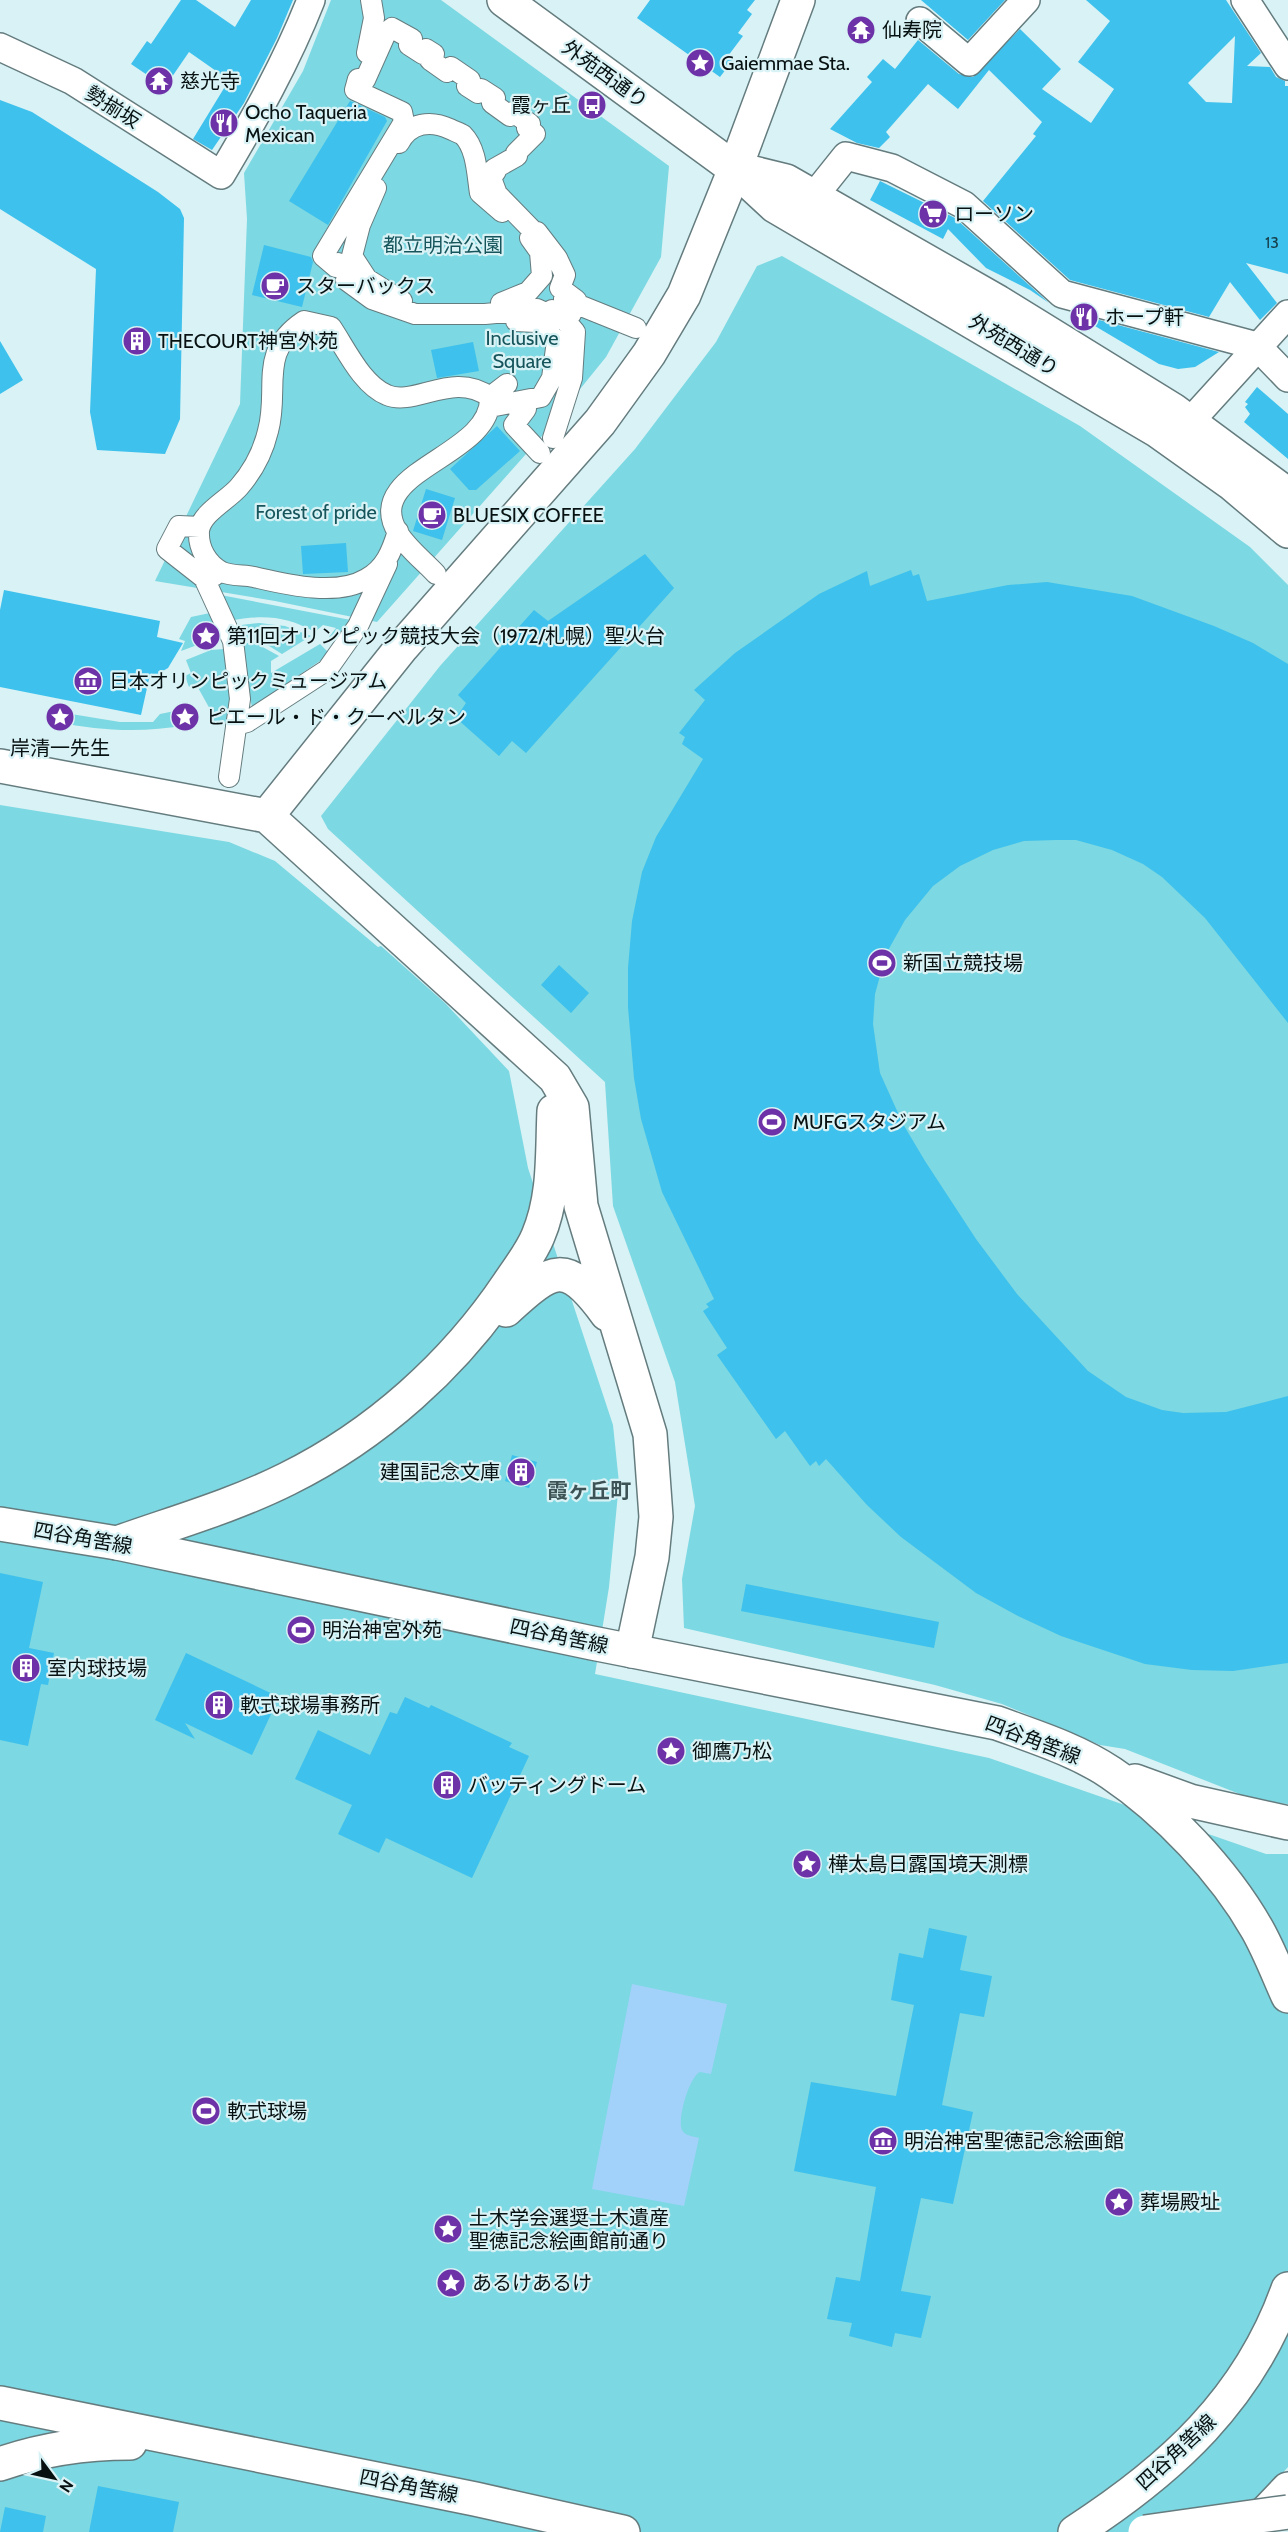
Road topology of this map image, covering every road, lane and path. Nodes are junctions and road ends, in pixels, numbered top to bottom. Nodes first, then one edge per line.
1 (311, 0) edge
2 (371, 0) edge
3 (504, 0) edge
4 (798, 0) edge
5 (1026, 0) edge
6 (1245, 0) edge
7 (920, 21) dead end
8 (0, 47) edge
9 (1288, 66) edge
10 (361, 80) junction
11 (419, 124) junction
12 (513, 154) dead end
13 (476, 161) junction
14 (735, 169) junction
15 (814, 196) junction
16 (534, 285) junction
17 (568, 311) junction
18 (511, 313) junction
19 (1288, 314) edge
20 (636, 328) dead end
21 (1257, 346) junction
22 (1288, 378) edge
23 (507, 384) dead end
24 (490, 402) junction
25 (518, 402) junction
26 (1181, 431) junction
27 (553, 438) dead end
28 (540, 453) dead end
29 (1288, 495) edge
30 (200, 527) junction
31 (398, 531) junction
32 (1288, 531) edge
33 (390, 556) junction
34 (211, 573) junction
35 (436, 574) dead end
36 (236, 725) junction
37 (0, 766) edge
38 (229, 777) dead end
39 (267, 816) junction
40 (555, 1078) junction
41 (617, 1328) junction
42 (442, 1367) junction
43 (0, 1524) edge
44 (117, 1543) junction
45 (632, 1651) junction
46 (1110, 1772) junction
47 (1288, 1823) edge
48 (1288, 1996) edge
49 (1288, 2289) edge
50 (0, 2403) edge
51 (195, 2442) junction
52 (0, 2464) edge
53 (1288, 2489) edge
54 (1288, 2512) edge
55 (1288, 2528) edge
56 (623, 2532) edge
57 (1075, 2532) edge
58 (1145, 2532) edge
59 (1247, 2532) edge
60 (1284, 2532) edge

1 - 8 street, 勢揃坂
2 - 10 street
3 - 14 main road, 外苑西通り
4 - 14 main road
5 - 7 street
6 - 9 street
10 - 11 street
10 - 17 street
10 - 18 street
11 - 13 street
11 - 18 street
12 - 13 street
13 - 16 street
14 - 15 main road, 外苑西通り
14 - 26 main road, 外苑西通り
14 - 39 main road
15 - 21 street
15 - 26 main road, 外苑西通り
16 - 17 street
16 - 18 street
17 - 18 street
17 - 20 street
17 - 27 street
18 - 25 street
19 - 21 street
21 - 22 street
21 - 26 street
23 - 24 street
24 - 25 street
24 - 30 street
24 - 31 street
25 - 28 street
26 - 29 main road, 外苑西通り
26 - 32 main road, 外苑西通り
30 - 34 street
30 - 34 street
31 - 33 street
31 - 35 street
33 - 34 street
33 - 36 street
34 - 36 street
36 - 38 street
37 - 39 main road
39 - 40 main road
40 - 41 main road
40 - 42 main road
41 - 42 main road
41 - 45 main road
42 - 44 main road
43 - 44 main road, 四谷角筈線
44 - 45 main road, 四谷角筈線
45 - 46 main road, 四谷角筈線
46 - 47 main road, 四谷角筈線
46 - 48 main road, 四谷角筈線
49 - 57 main road, 四谷角筈線
50 - 51 main road, 四谷角筈線
51 - 52 main road, 四谷角筈線
51 - 56 main road, 四谷角筈線
53 - 59 main road
54 - 58 main road, bridge
55 - 60 main road

